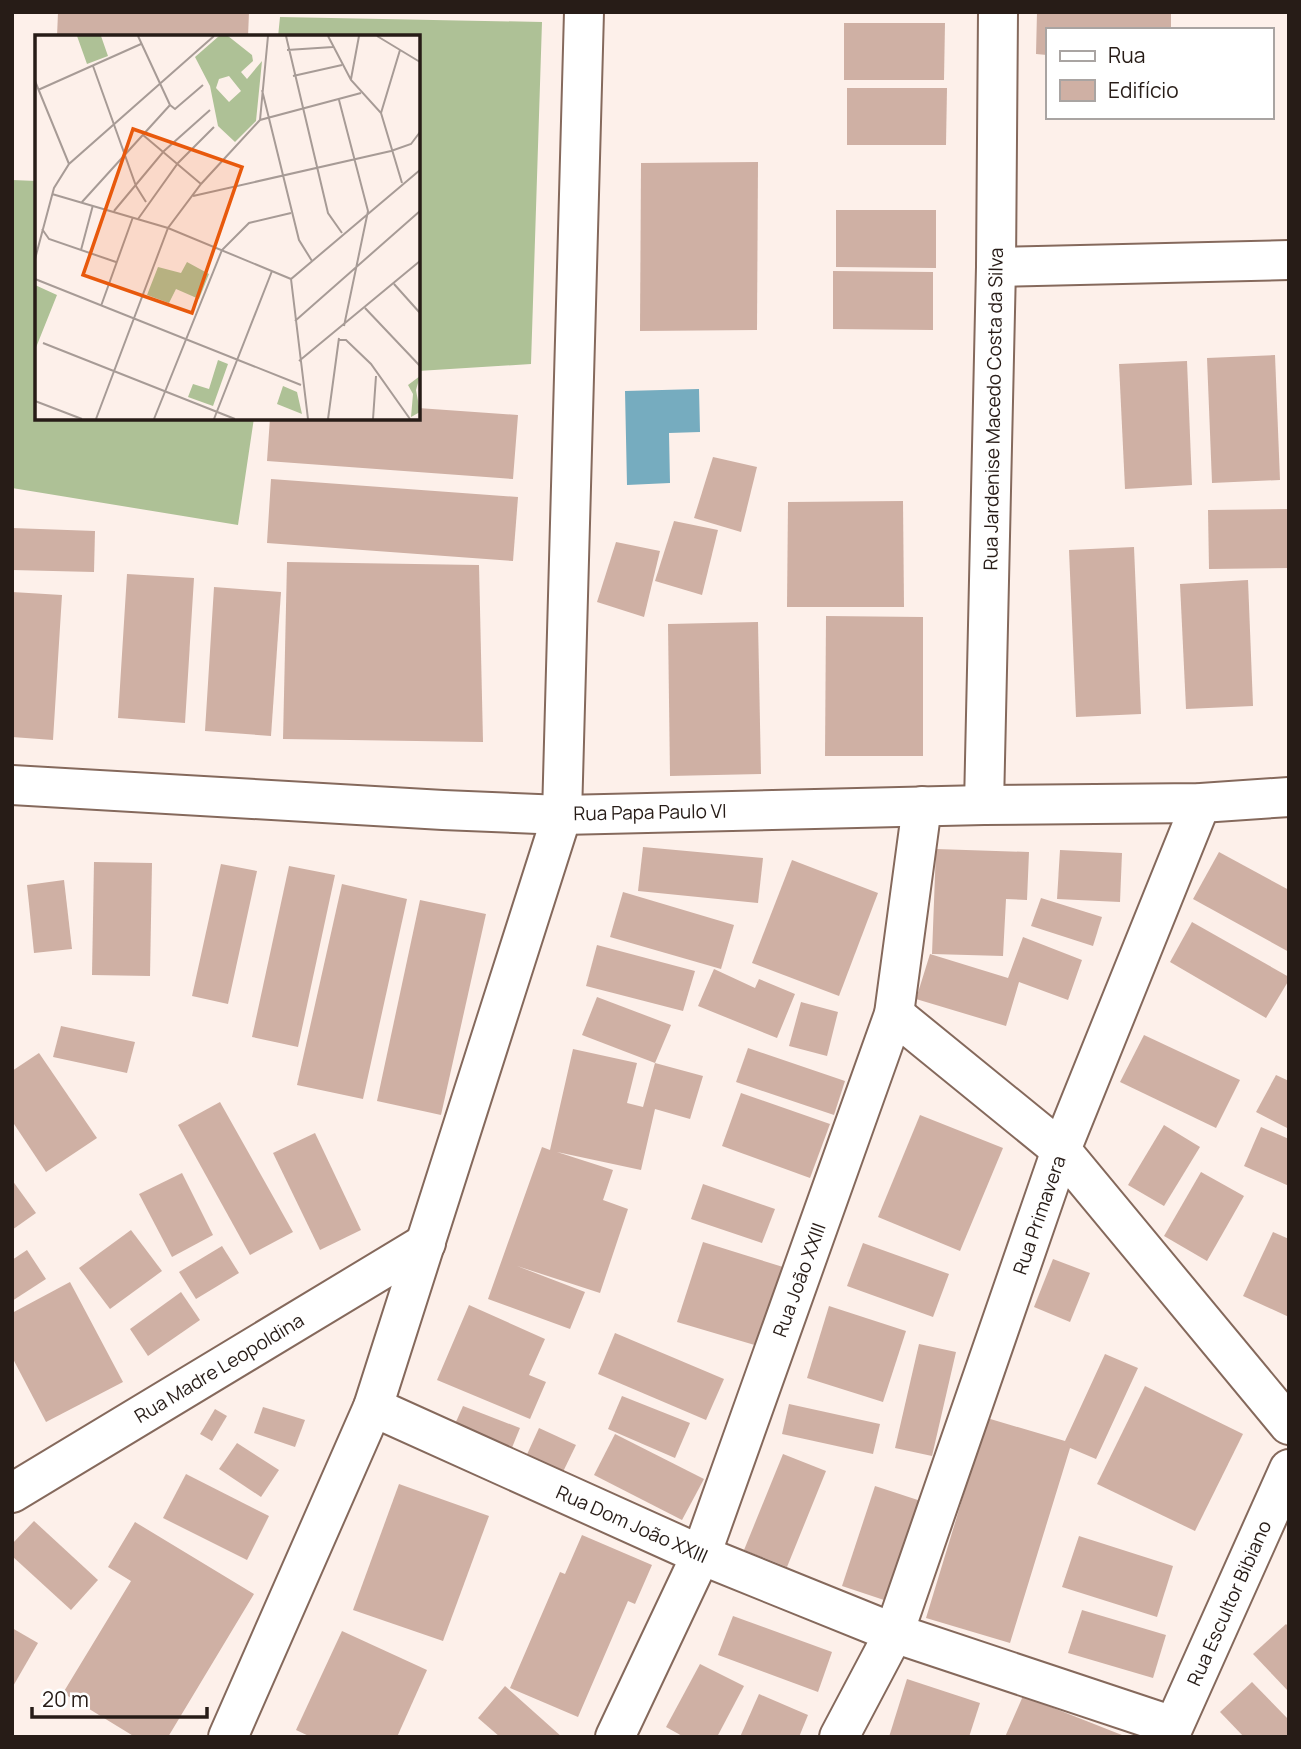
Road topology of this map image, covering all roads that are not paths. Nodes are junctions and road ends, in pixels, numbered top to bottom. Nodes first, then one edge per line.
1 (584, 12) edge
2 (998, 12) edge
3 (1289, 260) edge
4 (996, 267) junction
5 (12, 785) edge
6 (1289, 797) edge
7 (1201, 803) junction
8 (984, 805) junction
9 (922, 806) junction
10 (562, 815) junction
11 (894, 1014) junction
12 (1061, 1150) junction
13 (426, 1243) junction
14 (373, 1407) junction
15 (1289, 1425) edge
16 (1289, 1469) edge
17 (12, 1493) edge
18 (701, 1555) junction
19 (894, 1633) junction
20 (1171, 1731) edge
21 (228, 1737) edge
22 (615, 1737) edge
23 (839, 1737) edge

1 - 10 street
2 - 4 street, Rua Jardenise Macedo Costa da Silva
3 - 4 street
4 - 8 street, Rua Jardenise Macedo Costa da Silva
5 - 10 street, Rua Papa Paulo VI
6 - 7 street, Rua Papa Paulo VI
7 - 8 street, Rua Papa Paulo VI
7 - 12 street, Rua Primavera
8 - 9 street, Rua Papa Paulo VI
9 - 10 street, Rua Papa Paulo VI
9 - 11 street, Rua João XXIII
10 - 13 street
11 - 12 street
11 - 18 street, Rua João XXIII
12 - 15 street
12 - 19 street, Rua Primavera
13 - 14 street
13 - 17 street, Rua Madre Leopoldina
14 - 18 street, Rua Dom João XXIII
14 - 21 street
16 - 20 street, Rua Escultor Bibiano
18 - 19 street, Rua Dom João XXIII
18 - 22 street, Rua João XXIII
19 - 20 street, Rua Dom João XXIII
19 - 23 street, Rua Primavera

